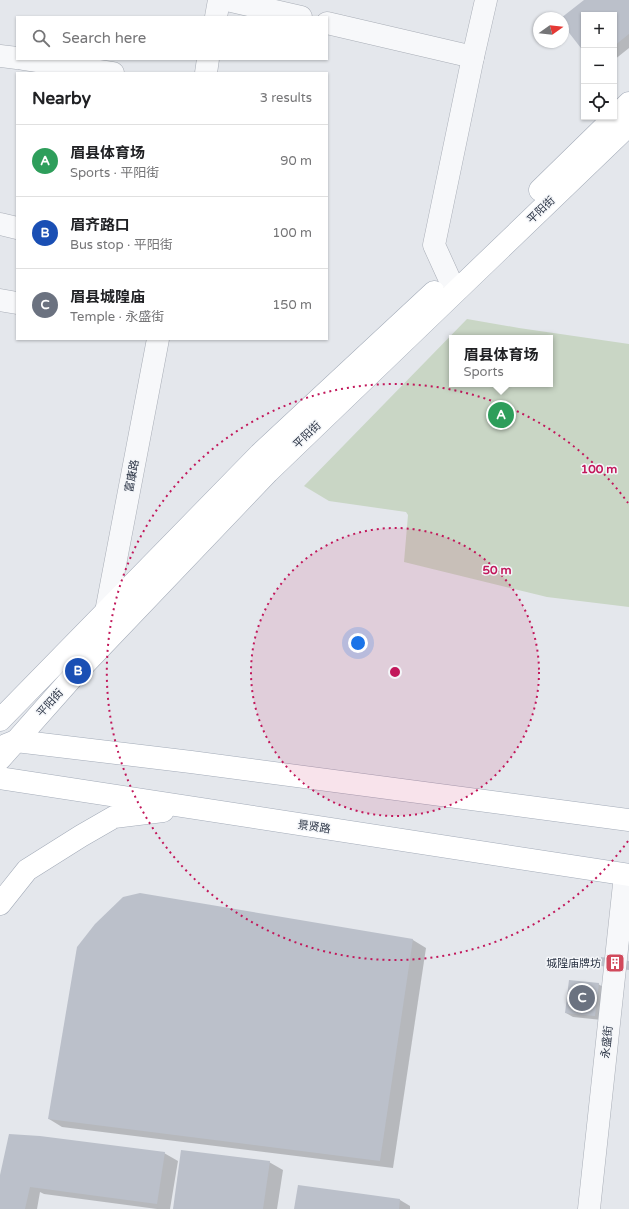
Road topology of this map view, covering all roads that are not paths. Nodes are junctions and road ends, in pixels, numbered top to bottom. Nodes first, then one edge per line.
1 (219, 0) edge
2 (227, 0) edge
3 (486, 0) edge
4 (216, 16) edge
5 (296, 16) edge
6 (328, 23) edge
7 (0, 56) edge
8 (473, 57) junction
9 (16, 58) edge
10 (29, 60) edge
11 (208, 60) edge
12 (107, 72) edge
13 (206, 72) edge
14 (629, 103) edge
15 (629, 125) edge
16 (0, 224) edge
17 (16, 228) edge
18 (449, 278) junction
19 (0, 300) edge
20 (16, 303) edge
21 (158, 340) edge
22 (106, 612) junction
23 (0, 720) edge
24 (8, 745) edge
25 (0, 759) edge
26 (0, 778) edge
27 (189, 808) junction
28 (629, 820) edge
29 (627, 875) edge
30 (0, 904) edge
31 (589, 1209) edge

1 - 4 street
2 - 5 street
3 - 8 street
6 - 8 street
7 - 9 street
8 - 18 street
10 - 12 street
11 - 13 street
14 - 18 main road, 平阳街
15 - 24 main road, 平阳街
16 - 17 street
18 - 22 main road, 平阳街
19 - 20 street
21 - 22 street, 富康路
22 - 23 main road, 平阳街
24 - 25 main road, 平阳街
24 - 28 main road
26 - 27 main road, 景贤路
27 - 29 main road, 景贤路
27 - 30 main road
29 - 31 street, 永盛街

